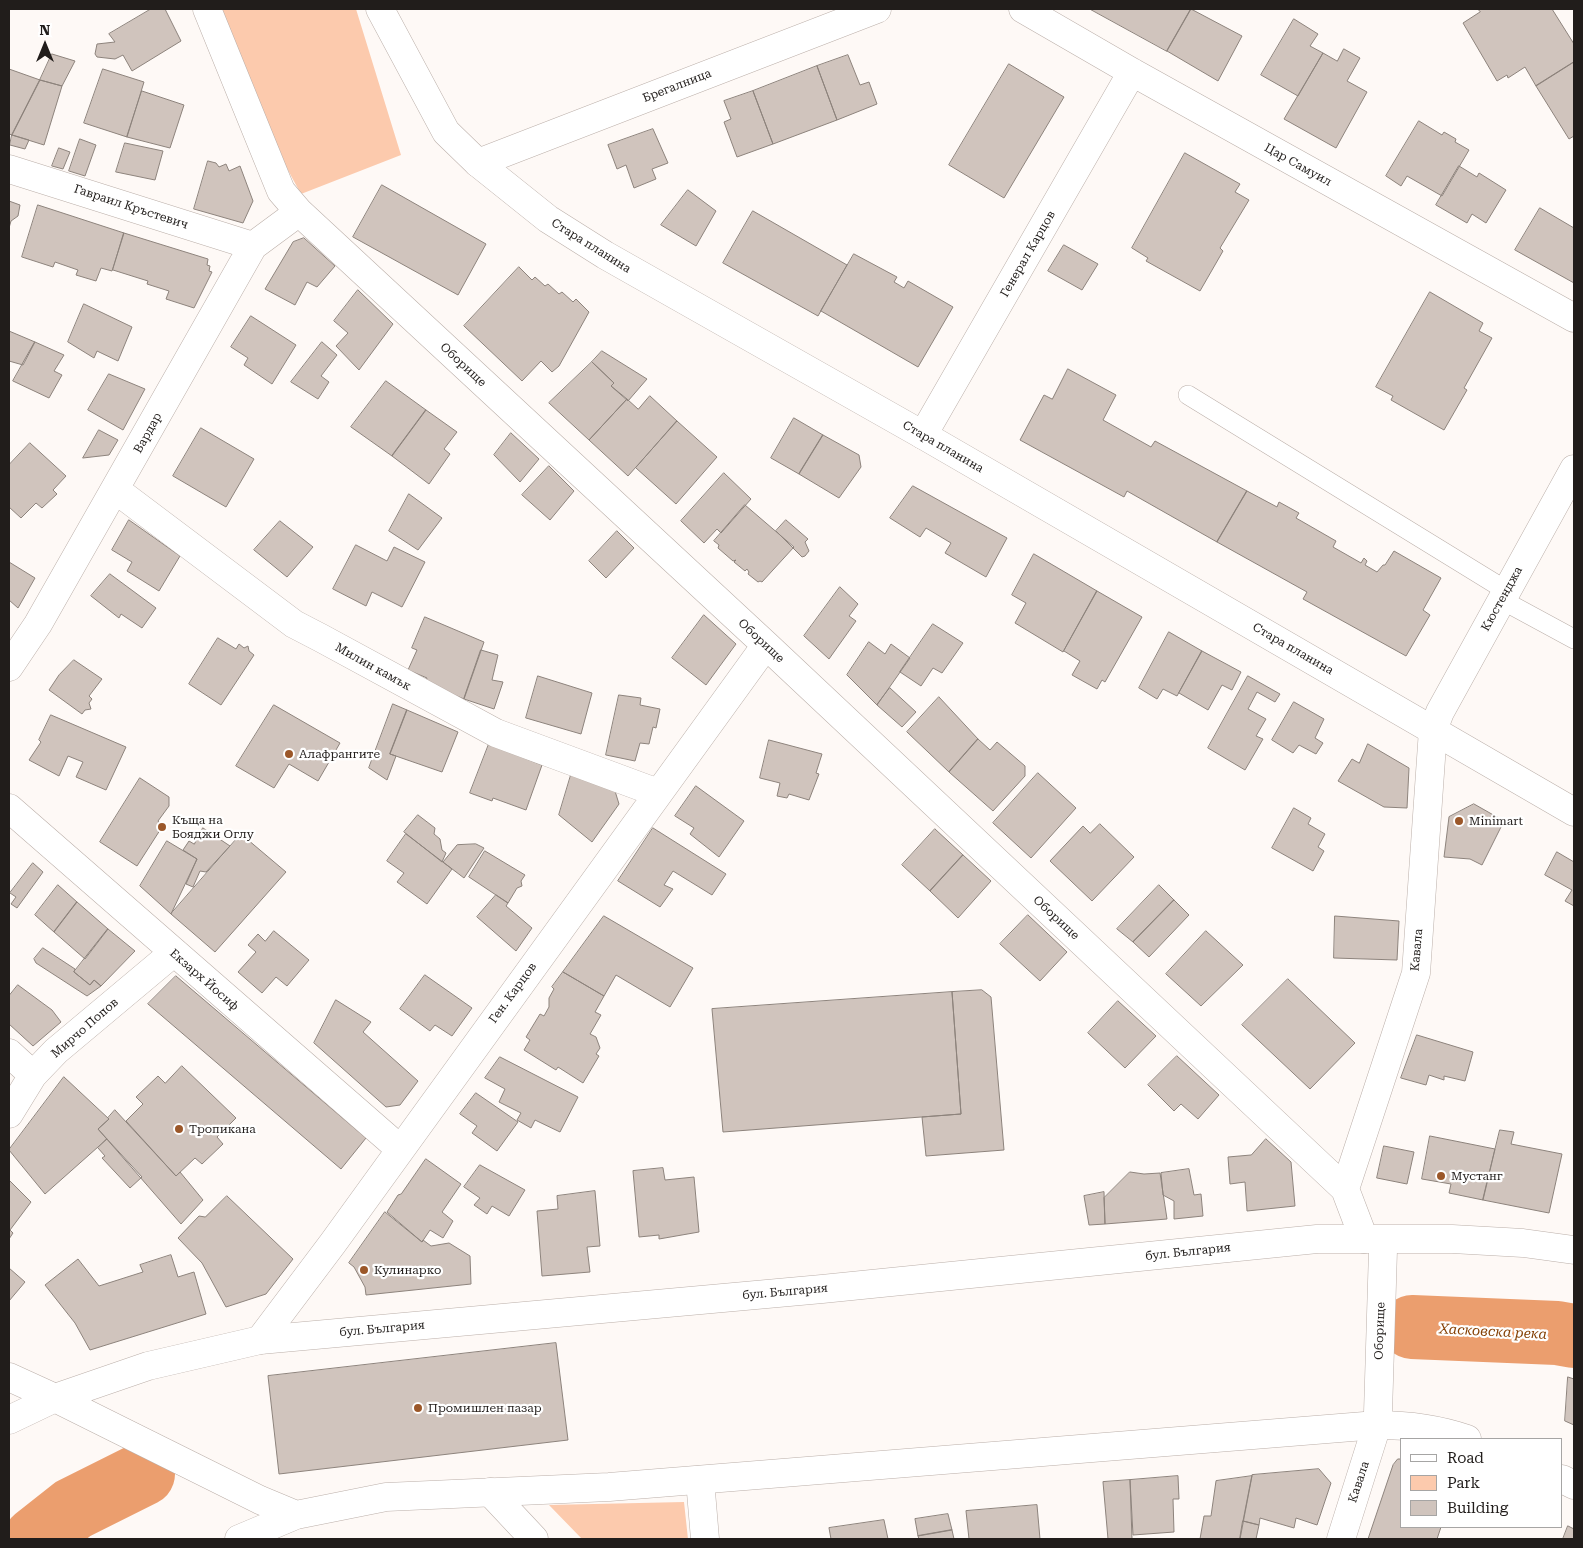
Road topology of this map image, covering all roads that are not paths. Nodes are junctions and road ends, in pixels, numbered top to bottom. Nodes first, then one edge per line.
1 (207, 9) edge
2 (380, 9) edge
3 (877, 9) edge
4 (1023, 9) edge
5 (1132, 72) junction
6 (478, 163) junction
7 (9, 169) edge
8 (299, 212) junction
9 (253, 246) junction
10 (1574, 318) edge
11 (1188, 395) dead end
12 (923, 435) junction
13 (1574, 469) edge
14 (116, 490) junction
15 (1504, 595) junction
16 (1574, 639) edge
17 (766, 645) junction
18 (9, 667) edge
19 (1433, 730) junction
20 (658, 793) junction
21 (9, 808) edge
22 (1574, 812) edge
23 (173, 953) junction
24 (9, 1053) edge
25 (33, 1075) junction
26 (9, 1114) edge
27 (400, 1150) junction
28 (1344, 1189) junction
29 (1374, 1244) junction
30 (1574, 1250) edge
31 (260, 1340) junction
32 (9, 1377) edge
33 (55, 1398) junction
34 (1378, 1419) junction
35 (9, 1420) edge
36 (1464, 1438) edge
37 (700, 1480) junction
38 (490, 1492) junction
39 (296, 1515) junction
40 (239, 1539) edge
41 (534, 1539) edge
42 (706, 1539) edge
43 (1341, 1539) edge

1 - 8 street, Оборище
2 - 6 street, Стара планина
3 - 6 street, Брегалница
4 - 5 street, Цар Самуил
5 - 10 street, Цар Самуил
5 - 12 street, Генерал Карцов
6 - 12 street, Стара планина
7 - 9 street, Гавраил Кръстевич
8 - 9 street, Вардар
8 - 17 street, Оборище
9 - 14 street, Вардар
11 - 15 lane
12 - 19 street, Стара планина
13 - 15 street, Кюстенджа
14 - 18 street, Вардар
14 - 20 street, Милин камък
15 - 16 lane
15 - 19 street, Кюстенджа
17 - 20 street, Ген. Карцов
17 - 28 street, Оборище
19 - 22 street, Стара планина
19 - 28 street, Кавала
20 - 27 street, Ген. Карцов
21 - 23 street, Екзарх Йосиф
23 - 25 street, Мирчо Попов
23 - 27 street, Екзарх Йосиф
24 - 25 street
25 - 26 street, Мирчо Попов
27 - 31 street, Ген. Карцов
28 - 29 street, Оборище
29 - 30 street, бул. България
29 - 31 street, бул. България
29 - 34 street, Оборище
31 - 33 street, бул. България
32 - 33 street
33 - 35 street, бул. България
33 - 39 street
34 - 36 street
34 - 37 street
34 - 43 street, Кавала
37 - 38 street
37 - 42 street
38 - 39 street
38 - 41 street
39 - 40 street

